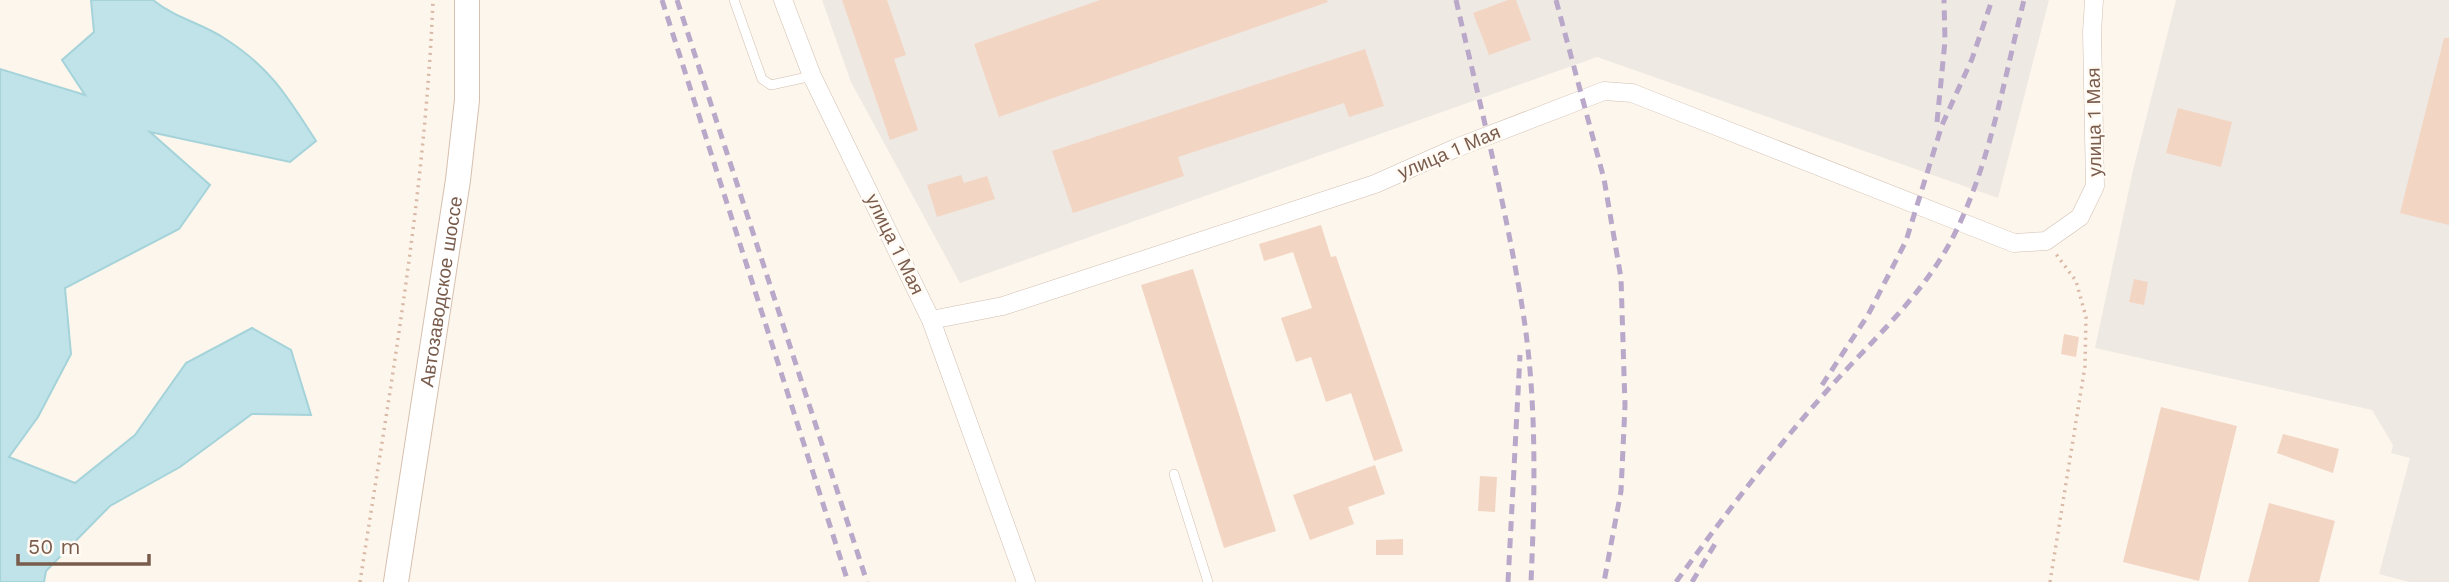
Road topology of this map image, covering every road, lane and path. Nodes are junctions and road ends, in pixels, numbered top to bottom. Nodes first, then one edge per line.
1 (433, 0) edge
2 (467, 0) edge
3 (734, 0) edge
4 (783, 0) edge
5 (2094, 0) edge
6 (812, 76) junction
7 (2046, 241) junction
8 (931, 320) junction
9 (1174, 474) dead end
10 (360, 582) edge
11 (396, 582) edge
12 (1026, 582) edge
13 (1208, 582) edge
14 (2050, 582) edge

1 - 10 path
2 - 11 main road, Автозаводское шоссе
3 - 6 lane
4 - 6 street, улица 1 Мая
5 - 7 street, улица 1 Мая
6 - 8 street, улица 1 Мая
7 - 8 street, улица 1 Мая
7 - 14 path
8 - 12 street
9 - 13 lane

